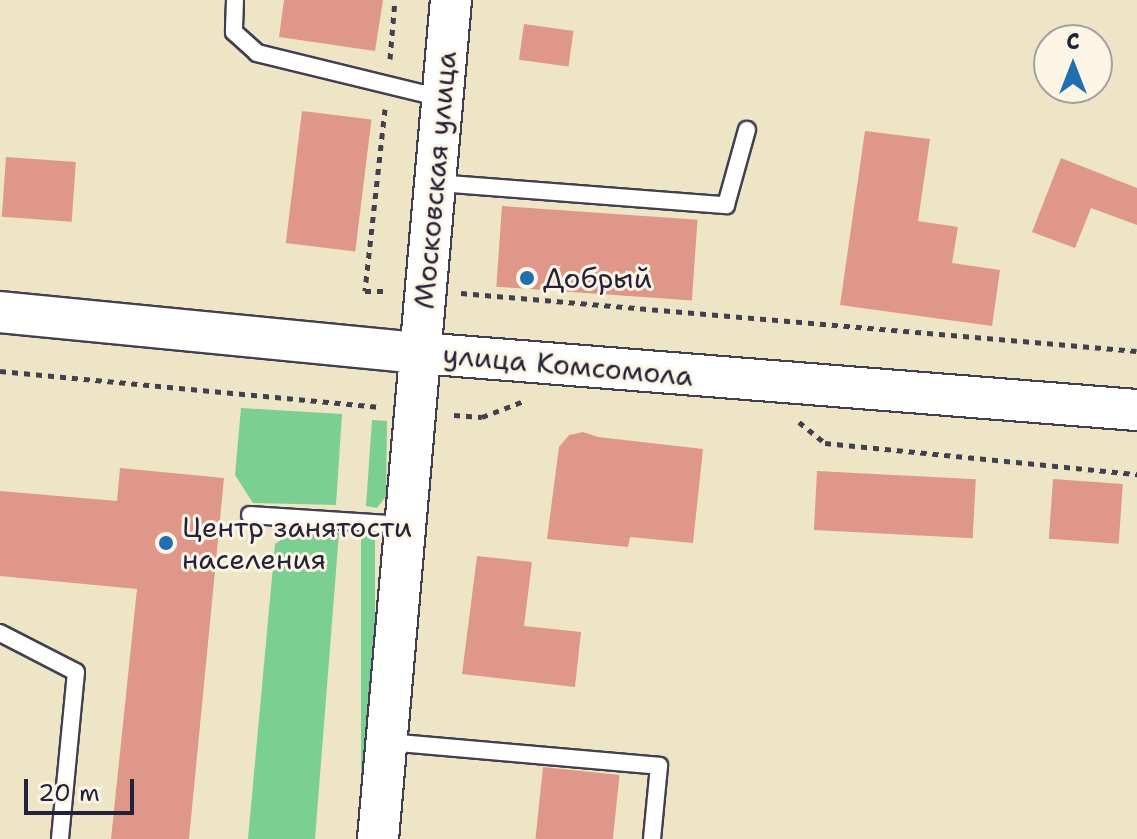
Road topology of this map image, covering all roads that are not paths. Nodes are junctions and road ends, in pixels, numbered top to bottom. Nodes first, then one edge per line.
1 (235, 0) edge
2 (451, 0) edge
3 (442, 98) junction
4 (747, 130) dead end
5 (435, 182) junction
6 (0, 312) edge
7 (420, 353) junction
8 (1137, 410) edge
9 (250, 515) dead end
10 (406, 525) junction
11 (0, 633) edge
12 (387, 742) junction
13 (60, 839) edge
14 (378, 839) edge
15 (652, 839) edge

1 - 3 lane
2 - 3 street, Московская улица
3 - 5 street, Московская улица
4 - 5 lane
5 - 7 street, Московская улица
6 - 7 street, улица Комсомола
7 - 8 street, улица Комсомола
7 - 10 street, Московская улица
9 - 10 lane
10 - 12 street, Московская улица
11 - 13 lane
12 - 14 street, Московская улица
12 - 15 lane

